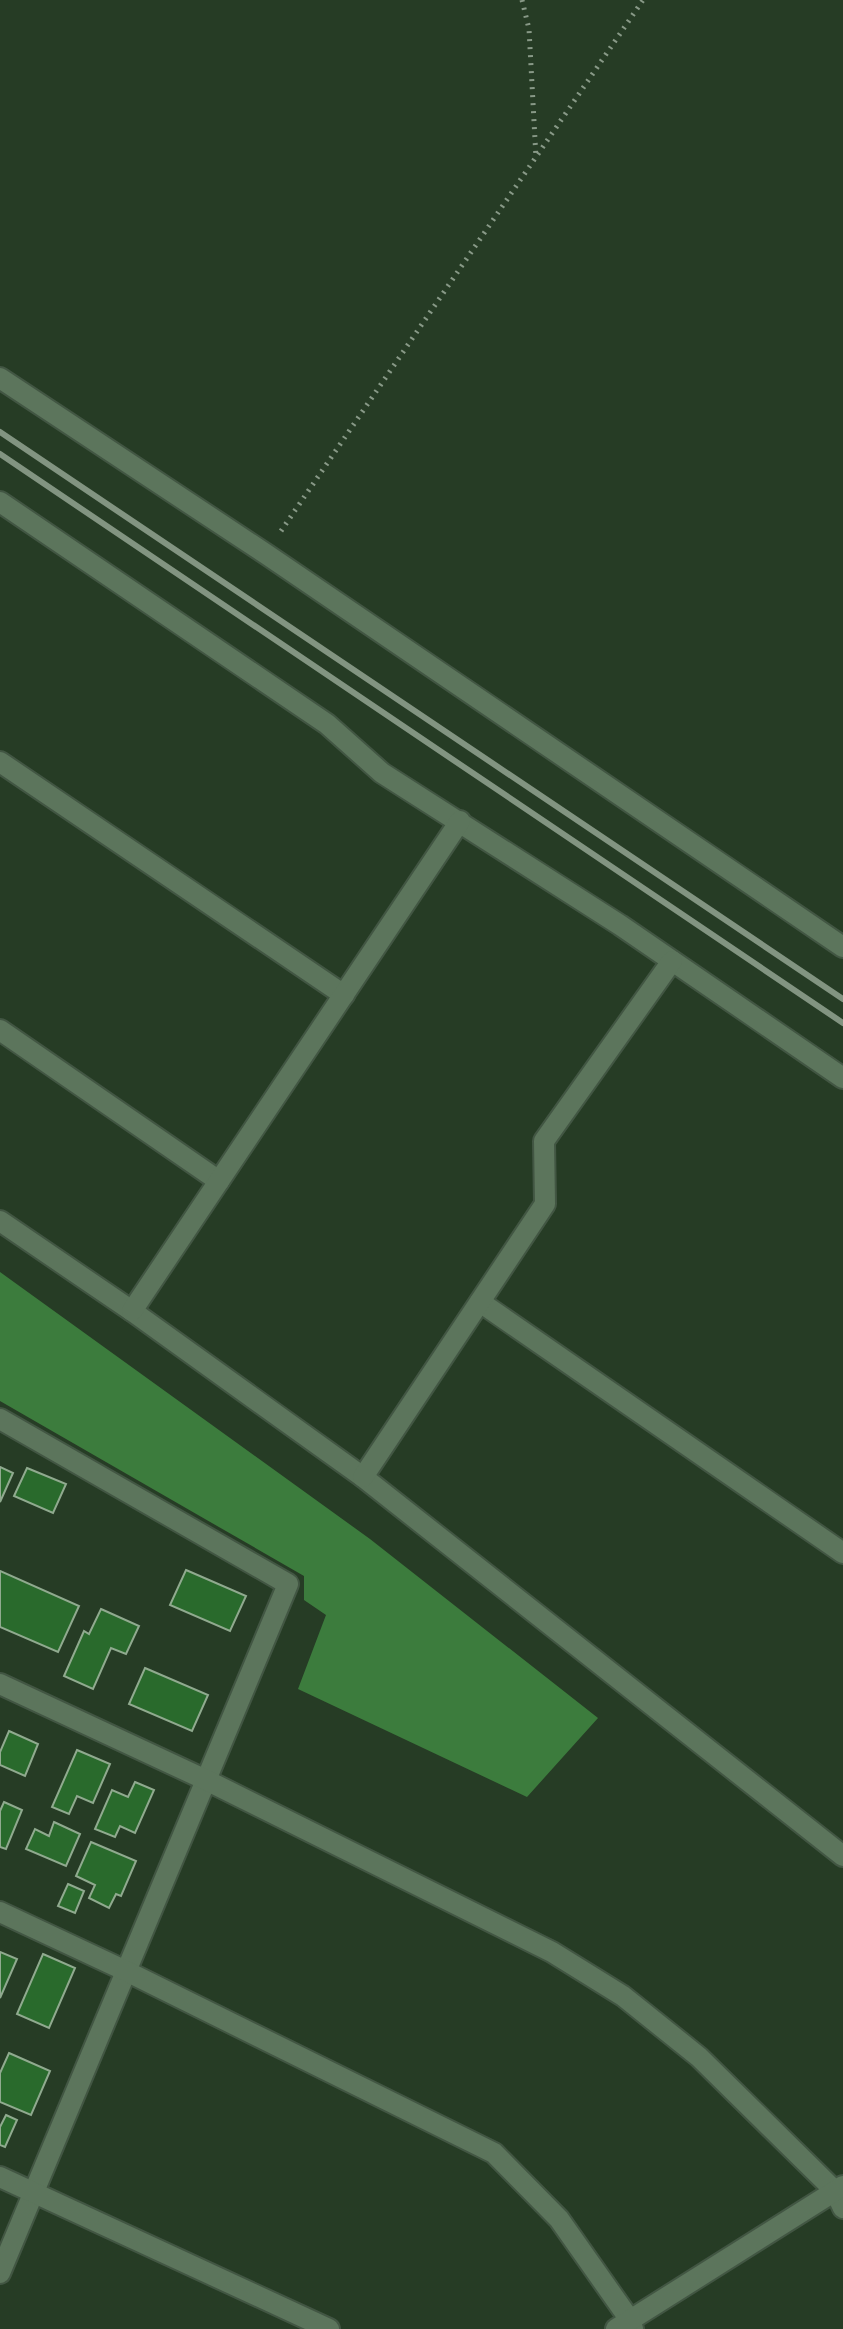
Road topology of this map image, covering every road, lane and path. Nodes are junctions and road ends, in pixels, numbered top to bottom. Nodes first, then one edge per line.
1 (522, 0) edge
2 (643, 0) edge
3 (536, 158) junction
4 (0, 378) edge
5 (0, 502) edge
6 (266, 554) junction
7 (0, 762) edge
8 (460, 821) junction
9 (843, 947) edge
10 (672, 961) junction
11 (344, 995) junction
12 (0, 1030) edge
13 (843, 1078) edge
14 (219, 1181) junction
15 (0, 1221) edge
16 (480, 1302) junction
17 (132, 1311) junction
18 (0, 1419) edge
19 (363, 1477) junction
20 (843, 1553) edge
21 (0, 1684) edge
22 (206, 1780) junction
23 (843, 1856) edge
24 (0, 1912) edge
25 (126, 1971) junction
26 (0, 2177) edge
27 (34, 2192) junction
28 (840, 2195) edge
29 (0, 2273) edge
30 (626, 2326) edge
31 (329, 2329) edge

1 - 3 path
2 - 3 path
3 - 6 path
4 - 6 street
5 - 8 street
6 - 9 street
7 - 11 street
8 - 10 street
8 - 11 street
10 - 13 street
10 - 16 street
11 - 14 street
12 - 14 street
14 - 17 street
15 - 17 street
16 - 19 street
16 - 20 street
17 - 19 street
18 - 22 street
19 - 23 street
21 - 22 street
22 - 25 street
22 - 28 street
24 - 25 street
25 - 27 street
25 - 30 street
26 - 27 street
27 - 29 street
27 - 31 street
28 - 30 street

